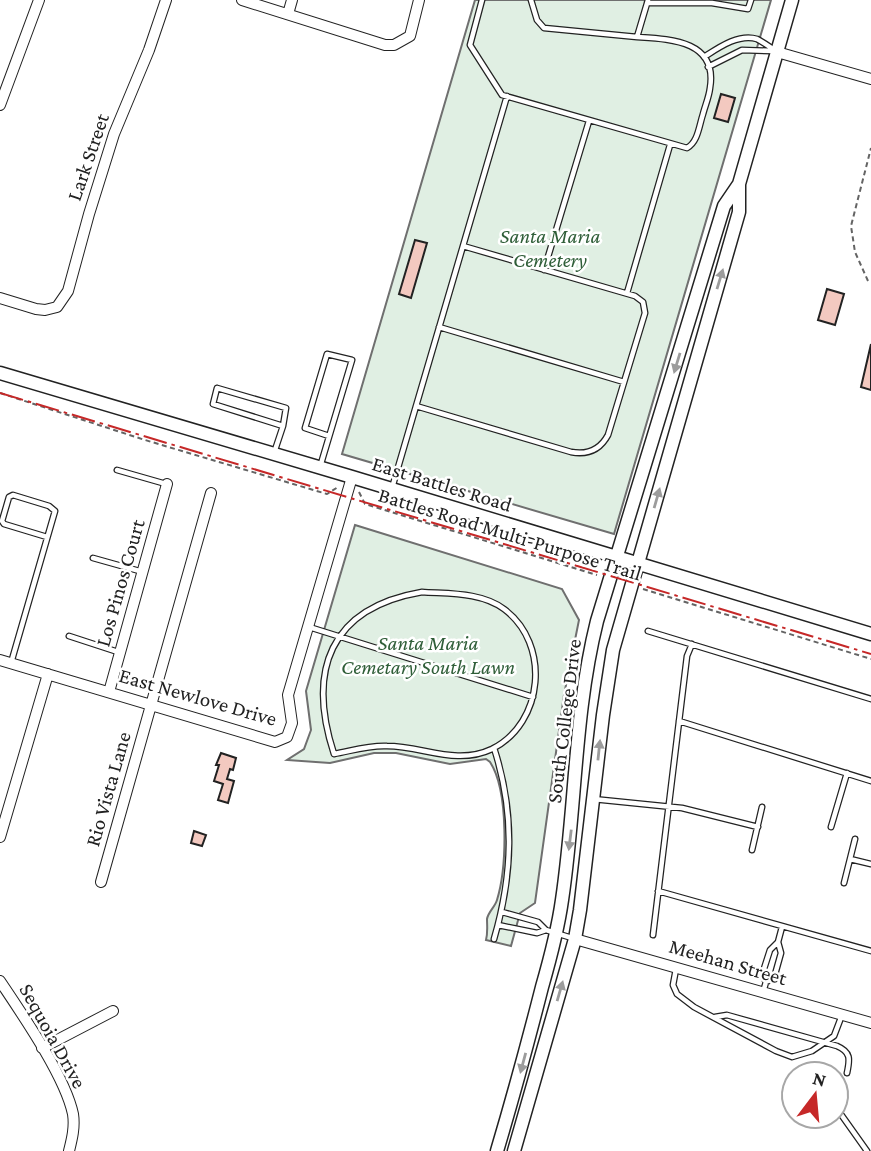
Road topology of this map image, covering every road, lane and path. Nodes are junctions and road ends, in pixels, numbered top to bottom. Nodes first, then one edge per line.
1 (39, 0) edge
2 (166, 0) edge
3 (242, 0) edge
4 (292, 0) edge
5 (419, 0) edge
6 (482, 0) edge
7 (531, 0) edge
8 (751, 0) edge
9 (792, 0) edge
10 (647, 1) edge
11 (288, 14) junction
12 (637, 37) junction
13 (777, 52) junction
14 (704, 57) junction
15 (708, 67) junction
16 (871, 79) edge
17 (507, 96) junction
18 (0, 105) edge
19 (589, 121) junction
20 (670, 145) junction
21 (871, 148) edge
22 (739, 184) junction
23 (463, 246) junction
24 (544, 270) junction
25 (868, 281) dead end
26 (626, 293) junction
27 (0, 298) edge
28 (439, 327) junction
29 (0, 373) edge
30 (624, 382) junction
31 (0, 393) edge
32 (416, 406) junction
33 (282, 426) junction
34 (330, 436) junction
35 (274, 453) junction
36 (320, 467) junction
37 (117, 470) dead end
38 (352, 477) junction
39 (167, 484) joint
40 (392, 489) junction
41 (211, 493) dead end
42 (47, 537) junction
43 (617, 557) junction
44 (93, 558) dead end
45 (638, 563) junction
46 (144, 572) junction
47 (610, 578) junction
48 (632, 585) junction
49 (308, 627) junction
50 (648, 631) dead end
51 (871, 634) edge
52 (69, 636) dead end
53 (340, 637) junction
54 (692, 644) junction
55 (121, 652) junction
56 (871, 659) edge
57 (0, 660) edge
58 (11, 663) junction
59 (48, 674) junction
60 (109, 692) junction
61 (533, 697) junction
62 (871, 699) edge
63 (152, 706) junction
64 (679, 721) junction
65 (494, 748) junction
66 (847, 773) junction
67 (871, 780) edge
68 (593, 799) junction
69 (668, 807) junction
70 (762, 807) dead end
71 (758, 827) junction
72 (831, 827) dead end
73 (0, 837) edge
74 (855, 839) dead end
75 (752, 850) dead end
76 (850, 859) junction
77 (871, 864) edge
78 (101, 882) dead end
79 (844, 883) dead end
80 (658, 891) junction
81 (502, 912) junction
82 (498, 925) junction
83 (782, 927) junction
84 (551, 931) junction
85 (653, 935) dead end
86 (494, 939) dead end
87 (575, 939) junction
88 (778, 942) junction
89 (871, 951) edge
90 (676, 968) junction
91 (0, 981) edge
92 (765, 987) junction
93 (113, 1011) dead end
94 (842, 1015) junction
95 (713, 1017) junction
96 (871, 1023) edge
97 (826, 1042) junction
98 (43, 1048) junction
99 (850, 1060) edge
100 (850, 1127) edge
101 (69, 1151) edge
102 (497, 1151) edge
103 (514, 1151) edge
104 (867, 1151) edge

1 - 18 street
2 - 27 street, Lark Street
3 - 11 street
4 - 11 street
5 - 11 street
6 - 17 lane
7 - 12 lane
8 - 10 lane
9 - 13 street, South College Drive
10 - 12 lane
12 - 14 lane
13 - 14 lane
13 - 15 lane
13 - 16 street
13 - 22 street, South College Drive
14 - 15 lane
15 - 20 lane
17 - 19 lane
17 - 23 lane
19 - 20 lane
19 - 24 lane
20 - 26 lane
21 - 25 path
22 -> 43 street, South College Drive
45 -> 22 street, South College Drive
23 - 24 lane
23 - 28 lane
24 - 26 lane
26 - 30 lane
28 - 30 lane
28 - 32 lane
29 - 35 street, East Battles Road
30 - 32 lane
31 - 38 path, Battles Road Multi-Purpose Trail
32 - 40 lane
33 - 33 lane
33 - 35 lane
34 - 34 lane
34 - 36 lane
35 - 36 street, East Battles Road
36 - 38 street, East Battles Road
37 - 39 lane
38 - 40 street, East Battles Road
38 - 47 path, Battles Road Multi-Purpose Trail
38 - 49 street, East Newlove Drive
39 - 46 street, Los Pinos Court
40 - 43 street, East Battles Road
41 - 63 street, Rio Vista Lane
42 - 42 lane
42 - 58 lane
43 - 45 street, East Battles Road
43 - 47 street, South College Drive
44 - 46 lane
45 - 48 street, South College Drive
45 - 51 street, East Battles Road
46 - 55 street, Los Pinos Court
47 -> 84 street, South College Drive
48 - 56 path, Battles Road Multi-Purpose Trail
68 -> 48 street, South College Drive
49 - 53 lane
49 - 63 street, East Newlove Drive
50 - 54 lane
52 - 55 lane
53 - 61 lane
53 - 61 lane
53 - 65 lane
54 - 62 lane
54 - 64 lane
55 - 60 street, Los Pinos Court
57 - 58 street, East Newlove Drive
58 - 59 street, East Newlove Drive
59 - 60 street, East Newlove Drive
59 - 73 street
60 - 63 street, East Newlove Drive
61 - 65 lane
63 - 78 street, Rio Vista Lane
64 - 66 lane
64 - 69 lane
65 - 81 lane
66 - 67 lane
66 - 72 lane
68 - 69 lane
68 - 87 street, South College Drive
69 - 71 lane
69 - 80 lane
70 - 71 lane
71 - 75 lane
74 - 76 lane
76 - 77 lane
76 - 79 lane
80 - 83 lane
80 - 85 lane
81 - 82 lane
81 - 84 lane
82 - 84 lane
82 - 86 lane
83 - 88 lane
83 - 89 lane
84 - 87 lane
84 -> 102 street, South College Drive
87 - 90 street, Meehan Street
103 -> 87 street, South College Drive
88 - 92 lane
88 - 92 lane
90 - 92 street, Meehan Street
90 - 95 lane
91 - 98 street, Sequoia Drive
92 - 94 street, Meehan Street
93 - 98 street
94 - 96 street, Meehan Street
94 - 97 lane
95 - 97 lane
95 - 97 lane
97 - 99 lane
98 - 101 street, Sequoia Drive
100 - 104 lane

